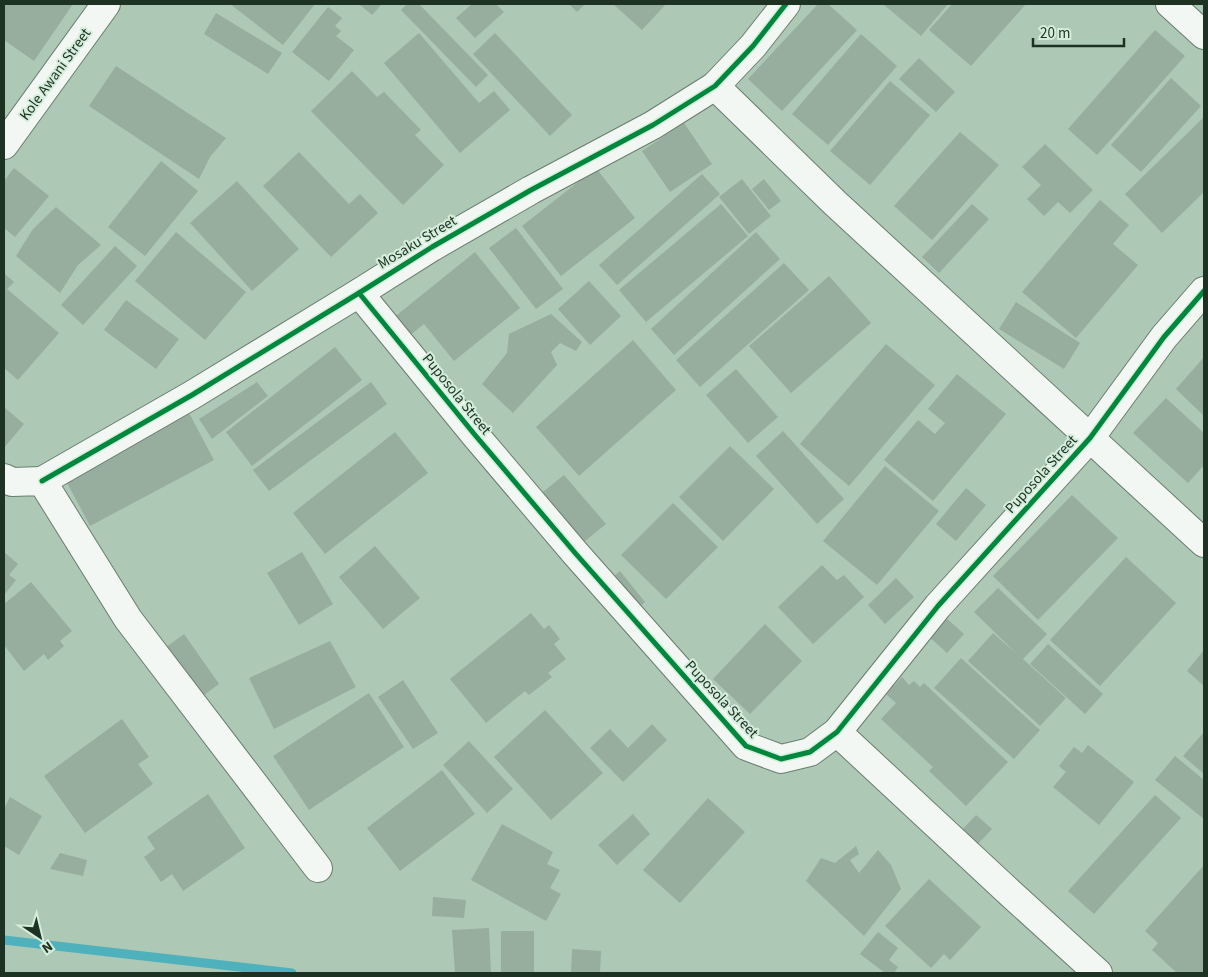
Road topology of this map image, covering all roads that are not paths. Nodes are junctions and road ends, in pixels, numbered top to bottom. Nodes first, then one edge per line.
1 (106, 4) edge
2 (786, 4) edge
3 (1170, 4) edge
4 (1204, 34) edge
5 (714, 86) junction
6 (4, 145) edge
7 (1204, 291) edge
8 (359, 293) junction
9 (1090, 438) junction
10 (4, 478) edge
11 (42, 481) junction
12 (1204, 543) edge
13 (837, 732) junction
14 (318, 868) dead end
15 (1098, 973) edge

1 - 6 street, Kole Awani Street
2 - 5 street, Mosaku Street
3 - 4 street
5 - 8 street, Mosaku Street
5 - 9 street
7 - 9 street, Puposola Street
8 - 11 street, Mosaku Street
8 - 13 street, Puposola Street
9 - 12 street
9 - 13 street, Puposola Street
10 - 11 street
11 - 14 street
13 - 15 street

